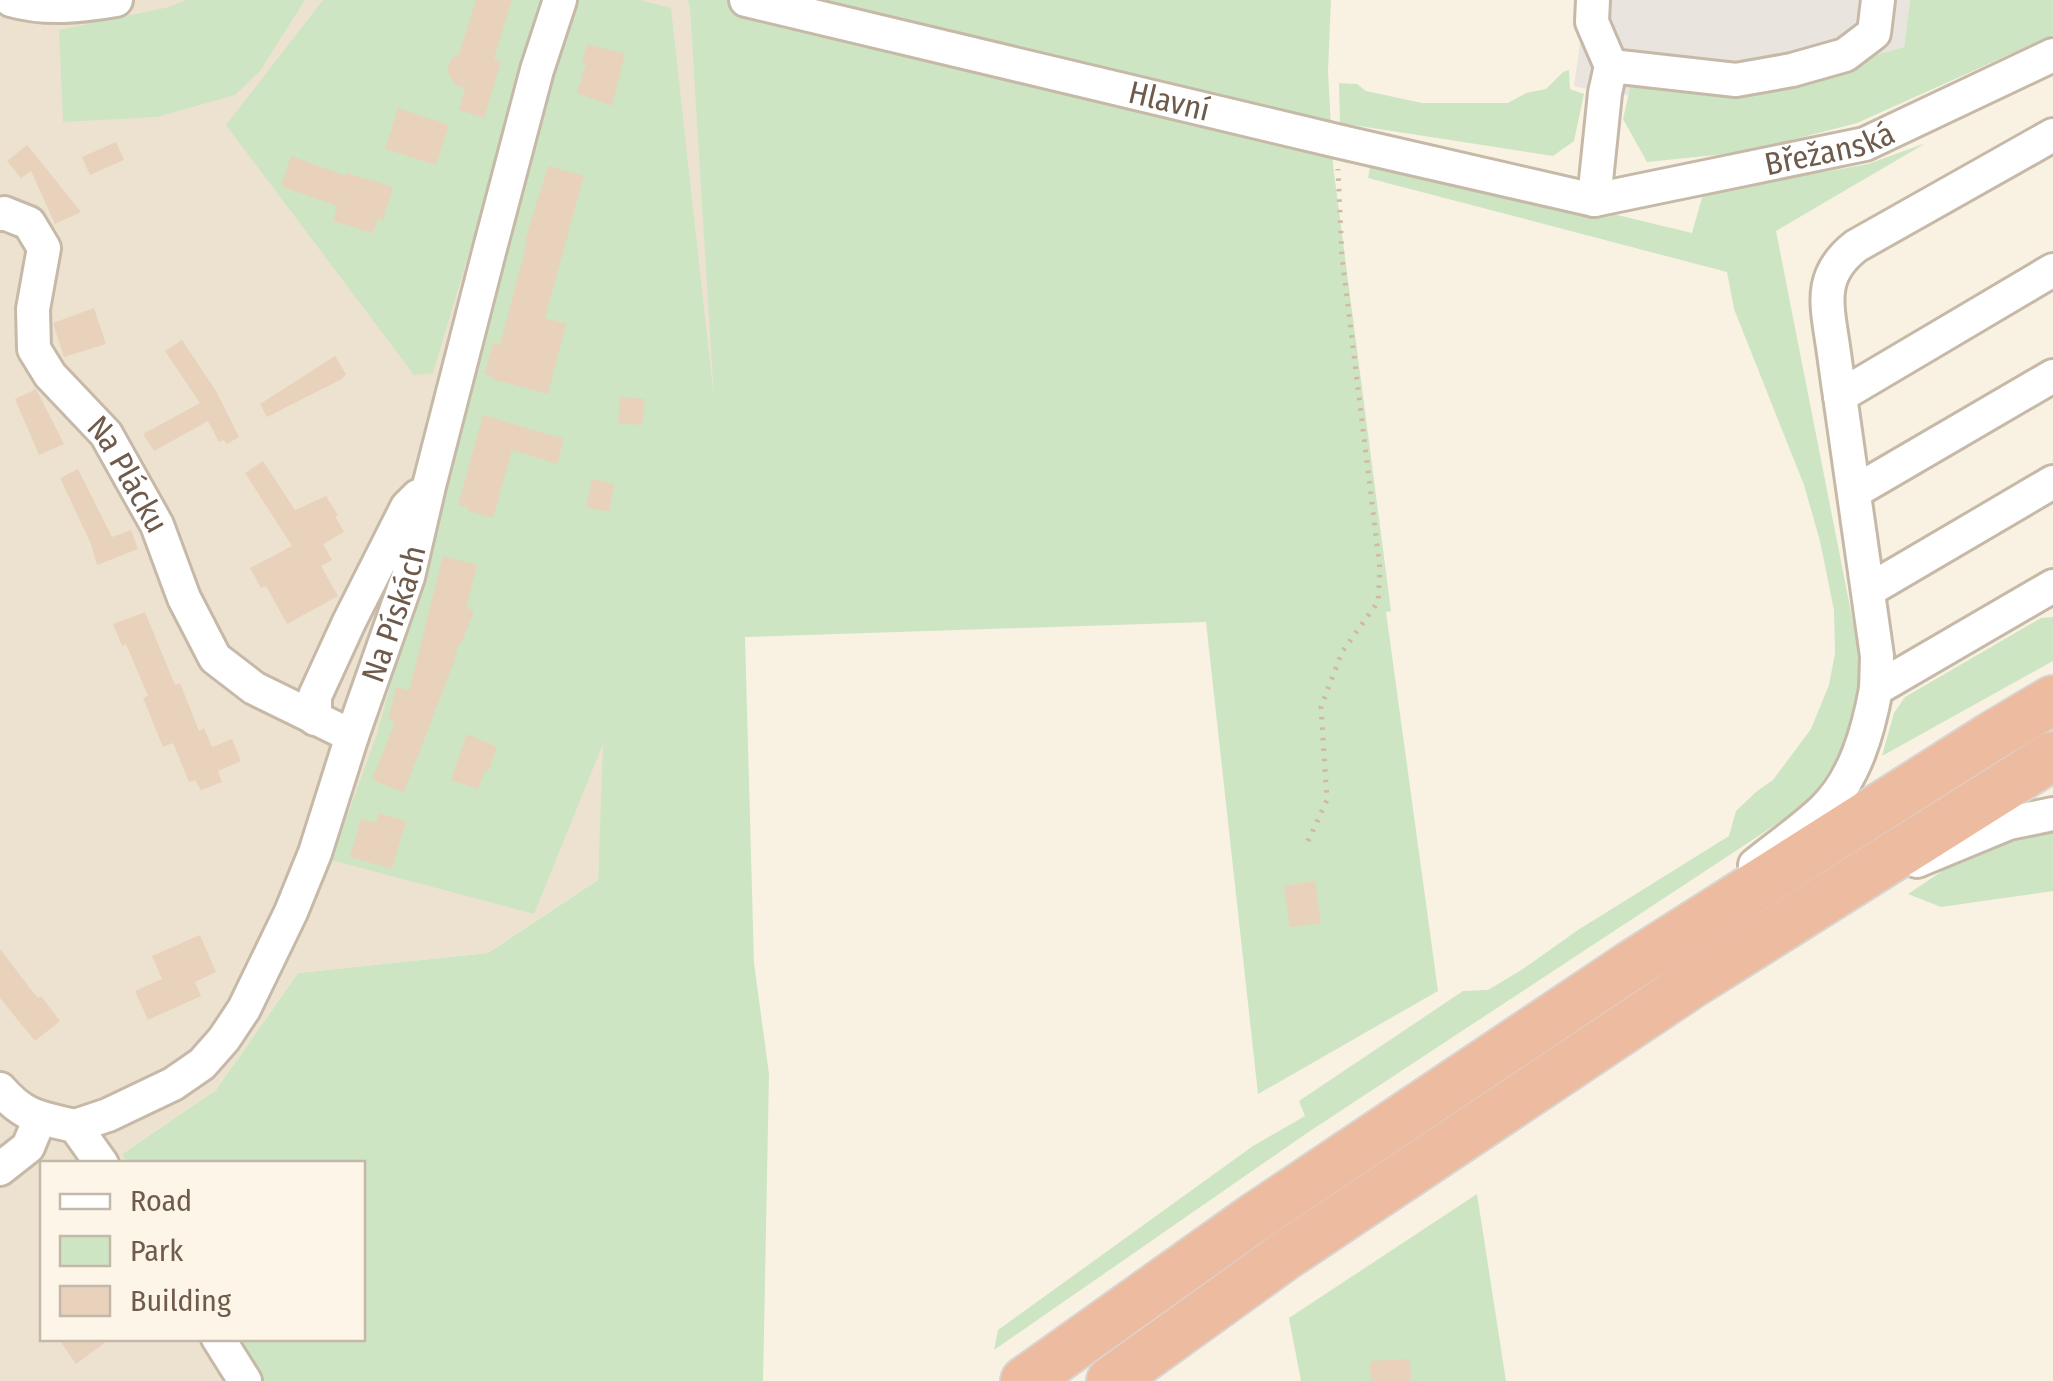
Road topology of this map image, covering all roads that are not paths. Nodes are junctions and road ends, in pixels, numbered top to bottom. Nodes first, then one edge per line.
1 (11, 0) edge
2 (116, 0) edge
3 (560, 0) edge
4 (746, 0) edge
5 (1593, 0) edge
6 (1878, 0) edge
7 (2053, 55) edge
8 (1611, 66) junction
9 (2053, 136) edge
10 (1594, 200) junction
11 (0, 214) edge
12 (2053, 270) edge
13 (2053, 376) edge
14 (1840, 396) junction
15 (2053, 482) edge
16 (429, 486) junction
17 (1854, 492) junction
18 (2053, 586) edge
19 (1868, 590) junction
20 (1876, 690) junction
21 (2053, 700) edge
22 (315, 719) junction
23 (352, 736) junction
24 (2053, 756) edge
25 (2053, 814) edge
26 (1816, 905) junction
27 (1630, 966) junction
28 (0, 1089) edge
29 (40, 1118) junction
30 (74, 1126) junction
31 (100, 1161) edge
32 (0, 1169) edge
33 (220, 1341) edge
34 (245, 1381) edge
35 (1025, 1381) edge
36 (1110, 1381) edge

1 - 2 street
3 - 16 street, Na Pískách
4 - 10 street, Hlavní
5 - 8 street
6 - 8 street
7 - 10 street, Břežanská
8 - 10 street
9 - 14 street
11 - 22 street, Na Plácku
12 - 14 street
13 - 17 street
14 - 17 street
15 - 19 street
16 - 22 street
16 - 23 street, Na Pískách
17 - 19 street
18 - 20 street
19 - 20 street
20 - 27 street
21 - 27 highway
22 - 23 street, Na Plácku
23 - 30 street, Na Pískách
24 - 26 highway
25 - 26 street
26 - 36 highway
27 - 35 highway
28 - 29 street
29 - 30 street
29 - 32 street
30 - 31 street
33 - 34 street

